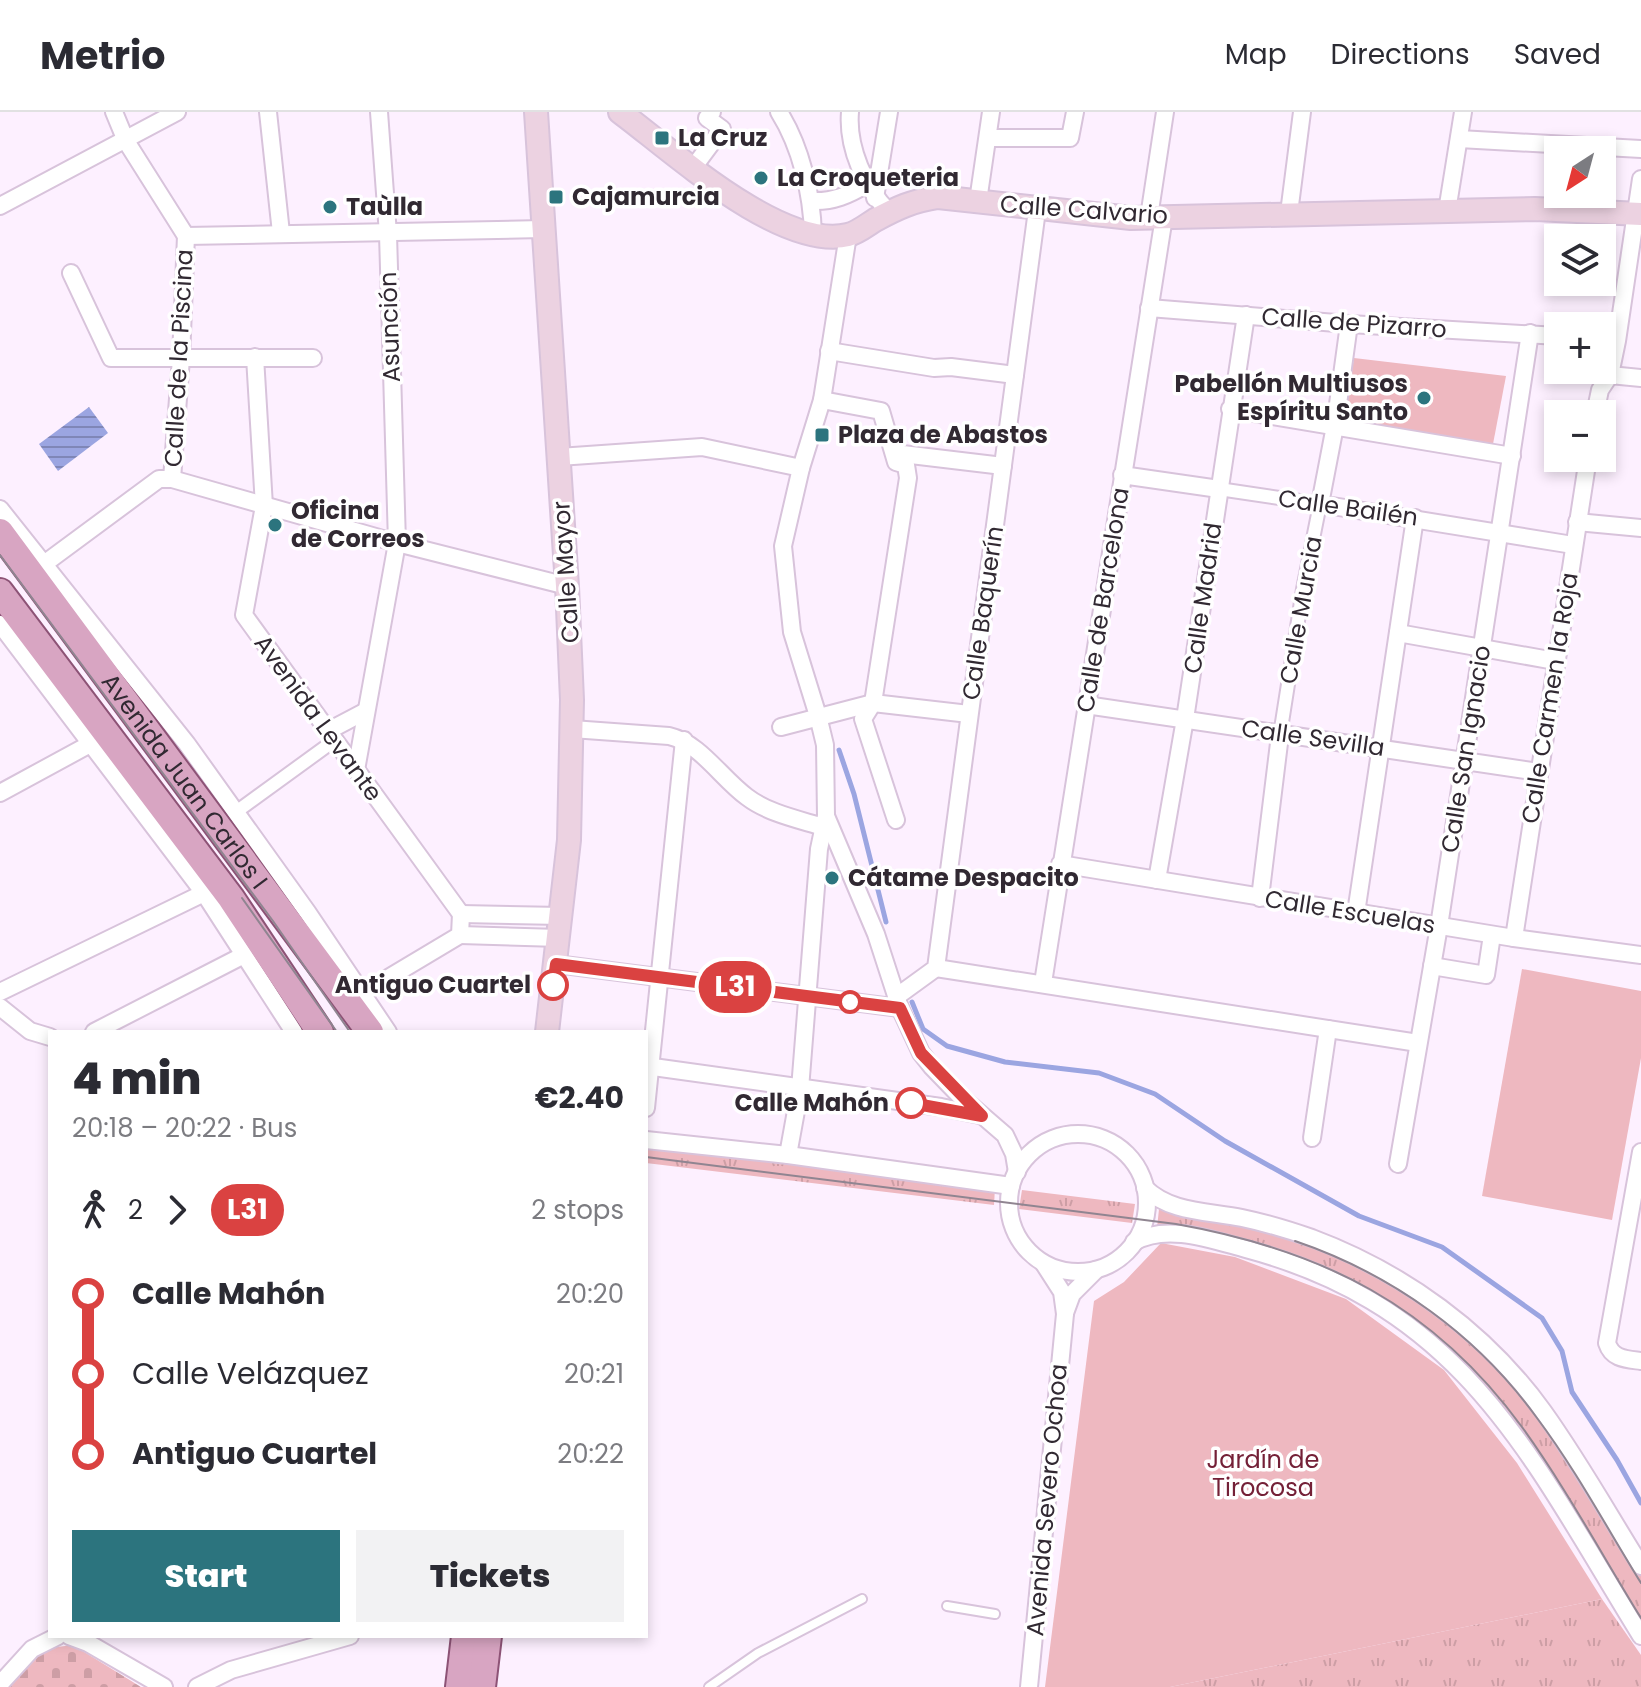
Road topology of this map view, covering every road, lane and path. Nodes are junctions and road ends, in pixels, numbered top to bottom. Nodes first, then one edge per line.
1 (114, 112) edge
2 (177, 112) edge
3 (268, 112) edge
4 (379, 112) edge
5 (536, 112) edge
6 (622, 112) edge
7 (779, 112) edge
8 (850, 112) edge
9 (889, 112) edge
10 (991, 112) edge
11 (1075, 112) edge
12 (1165, 112) edge
13 (1302, 112) edge
14 (1463, 112) edge
15 (706, 114) edge
16 (989, 138) junction
17 (1459, 139) junction
18 (126, 141) junction
19 (1641, 149) edge
20 (693, 168) junction
21 (1641, 179) edge
22 (877, 198) junction
23 (812, 201) junction
24 (978, 201) junction
25 (0, 206) edge
26 (1037, 210) junction
27 (1447, 211) junction
28 (1289, 213) junction
29 (1638, 214) edge
30 (1156, 217) junction
31 (543, 229) junction
32 (281, 233) junction
33 (388, 234) junction
34 (813, 235) junction
35 (848, 235) junction
36 (186, 236) junction
37 (71, 273) dead end
38 (1149, 308) junction
39 (1616, 313) edge
40 (1246, 315) junction
41 (1349, 324) junction
42 (1530, 333) junction
43 (1544, 334) edge
44 (829, 351) junction
45 (255, 357) junction
46 (181, 358) junction
47 (313, 358) dead end
48 (1015, 375) junction
49 (1616, 376) edge
50 (1641, 378) edge
51 (822, 400) junction
52 (1230, 409) junction
53 (1335, 426) junction
54 (894, 453) junction
55 (1512, 456) junction
56 (559, 457) junction
57 (1003, 466) junction
58 (801, 468) junction
59 (1586, 472) edge
60 (1122, 475) junction
61 (172, 479) junction
62 (1219, 489) junction
63 (1320, 504) junction
64 (264, 506) junction
65 (0, 509) edge
66 (1415, 518) junction
67 (1577, 522) junction
68 (1641, 528) edge
69 (0, 532) edge
70 (1500, 532) junction
71 (397, 543) junction
72 (1573, 545) junction
73 (44, 564) junction
74 (567, 586) junction
75 (0, 592) edge
76 (0, 624) edge
77 (1398, 633) junction
78 (1482, 648) junction
79 (1555, 661) junction
80 (873, 703) junction
81 (1086, 705) junction
82 (366, 711) junction
83 (969, 714) junction
84 (818, 716) junction
85 (1185, 719) junction
86 (781, 727) dead end
87 (572, 729) junction
88 (332, 735) junction
89 (1280, 735) junction
90 (684, 740) junction
91 (92, 743) junction
92 (1382, 748) junction
93 (1464, 760) junction
94 (356, 770) junction
95 (1539, 772) junction
96 (0, 793) edge
97 (236, 812) junction
98 (896, 820) dead end
99 (824, 821) junction
100 (1060, 864) junction
101 (1157, 880) junction
102 (204, 893) junction
103 (1260, 898) junction
104 (1356, 913) junction
105 (461, 914) junction
106 (1439, 926) junction
107 (560, 927) junction
108 (460, 935) junction
109 (1492, 935) junction
110 (1514, 938) junction
111 (244, 955) junction
112 (1641, 955) edge
113 (556, 964) junction
114 (1432, 966) junction
115 (936, 968) junction
116 (659, 977) junction
117 (1043, 983) junction
118 (0, 992) edge
119 (363, 993) junction
120 (806, 996) junction
121 (898, 1002) junction
122 (0, 1007) edge
123 (1328, 1029) junction
124 (98, 1030) edge
125 (293, 1030) edge
126 (319, 1030) edge
127 (369, 1030) edge
128 (387, 1030) edge
129 (547, 1030) edge
130 (48, 1036) edge
131 (1418, 1043) junction
132 (648, 1066) edge
133 (949, 1084) junction
134 (800, 1089) junction
135 (941, 1107) junction
136 (982, 1116) junction
137 (1005, 1135) junction
138 (1312, 1138) dead end
139 (648, 1140) edge
140 (1050, 1140) junction
141 (1641, 1152) edge
142 (788, 1155) junction
143 (1398, 1164) dead end
144 (1014, 1179) junction
145 (1145, 1188) junction
146 (1134, 1242) junction
147 (1633, 1244) edge
148 (1044, 1263) junction
149 (1096, 1270) junction
150 (1065, 1314) junction
151 (1641, 1361) edge
152 (1641, 1566) edge
153 (862, 1599) dead end
154 (947, 1606) dead end
155 (995, 1614) dead end
156 (1641, 1636) edge
157 (54, 1638) edge
158 (74, 1638) edge
159 (343, 1638) edge
160 (465, 1638) edge
161 (488, 1638) edge
162 (0, 1684) edge
163 (164, 1687) edge
164 (197, 1687) edge
165 (459, 1687) edge
166 (482, 1687) edge
167 (709, 1687) edge
168 (1029, 1687) edge

1 - 18 street
2 - 18 street
3 - 32 street
4 - 33 street, Asunción
5 - 31 main road, Calle Mayor
6 - 20 main road, Calle Calvario
7 - 23 street
8 - 22 street
9 - 22 street
10 - 16 street
11 - 16 street
12 - 30 street, Calle de Barcelona
13 - 28 street
14 - 17 street
15 - 20 street
16 - 24 street
17 - 19 street
17 - 27 street
18 - 25 street
18 - 36 street
20 - 34 main road, Calle Calvario
21 - 29 street
22 - 23 street
22 - 24 main road, Calle Calvario
22 - 35 main road, Calle Calvario
23 - 34 street
24 - 26 main road, Calle Calvario
26 - 30 main road, Calle Calvario
26 - 48 street, Calle Baquerín
27 - 28 main road, Calle Calvario
27 - 29 main road, Calle Calvario
28 - 30 main road, Calle Calvario
29 - 39 street
30 - 38 street, Calle de Barcelona
31 - 33 street
31 - 56 main road, Calle Mayor
32 - 33 street
32 - 36 street
33 - 71 street, Asunción
34 - 35 main road, Calle Calvario
35 - 44 street
36 - 46 street, Calle de la Piscina
37 - 46 street
38 - 40 street, Calle de Pizarro
38 - 60 street, Calle de Barcelona
40 - 41 street, Calle de Pizarro
40 - 52 street, Calle Madrid
41 - 42 street, Calle de Pizarro
41 - 53 street, Calle Murcia
42 - 43 street, Calle de Pizarro
42 - 55 street, Calle San Ignacio
44 - 48 street
44 - 51 street
45 - 46 street
45 - 47 street
45 - 64 street, Avenida Levante
46 - 61 street, Calle de la Piscina
48 - 57 street, Calle Baquerín
49 - 50 street
51 - 54 street
51 - 58 street
52 - 53 street
52 - 62 street, Calle Madrid
53 - 55 street
53 - 63 street, Calle Murcia
54 - 57 street
54 - 80 street
55 - 70 street, Calle San Ignacio
56 - 58 street
56 - 74 main road, Calle Mayor
57 - 83 street, Calle Baquerín
58 - 84 street
59 - 67 street, Calle Carmen la Roja
60 - 62 street, Calle Bailén
60 - 81 street, Calle de Barcelona
61 - 64 street
61 - 73 street
62 - 63 street, Calle Bailén
62 - 85 street, Calle Madrid
63 - 66 street, Calle Bailén
63 - 89 street, Calle Murcia
64 - 71 street
64 - 88 street, Avenida Levante
65 - 73 street
66 - 70 street, Calle Bailén
66 - 77 street
67 - 68 street
67 - 72 street, Calle Carmen la Roja
69 - 127 main road, Avenida Juan Carlos I
70 - 72 street, Calle Bailén
70 - 78 street, Calle San Ignacio
71 - 74 street
71 - 82 street, Asunción
72 - 79 street, Calle Carmen la Roja
73 - 97 street
74 - 87 main road, Calle Mayor
75 - 126 main road, Avenida Juan Carlos I
76 - 91 street
77 - 78 street
77 - 92 street
78 - 79 street
78 - 93 street, Calle San Ignacio
79 - 95 street, Calle Carmen la Roja
80 - 83 street
80 - 84 street
80 - 98 street
81 - 85 street, Calle Sevilla
81 - 100 street, Calle de Barcelona
82 - 88 street
82 - 94 street, Asunción
83 - 115 street, Calle Baquerín
84 - 86 street
84 - 99 street
85 - 89 street, Calle Sevilla
85 - 101 street, Calle Madrid
87 - 90 street
87 - 107 main road, Calle Mayor
88 - 94 street, Avenida Levante
88 - 97 street
89 - 92 street, Calle Sevilla
89 - 103 street, Calle Murcia
90 - 99 street
90 - 116 street
91 - 96 street
91 - 102 street
92 - 93 street, Calle Sevilla
92 - 104 street
93 - 95 street, Calle Sevilla
93 - 106 street, Calle San Ignacio
94 - 105 street, Avenida Levante
95 - 110 street, Calle Carmen la Roja
97 - 119 street
99 - 120 street
99 - 121 street
100 - 101 street, Calle Escuelas
100 - 117 street, Calle de Barcelona
101 - 103 street, Calle Escuelas
102 - 111 street
102 - 118 street
103 - 104 street, Calle Escuelas
104 - 106 street, Calle Escuelas
105 - 107 street
105 - 108 street
106 - 109 street, Calle Escuelas
106 - 114 street, Calle San Ignacio
107 - 108 street
107 - 113 main road, Calle Mayor
108 - 119 street
109 - 110 street, Calle Escuelas
109 - 114 street
110 - 112 street, Calle Escuelas
111 - 124 street
111 - 125 street
113 - 116 street
113 - 129 main road, Calle Mayor
114 - 131 street, Calle San Ignacio
115 - 117 street
115 - 121 street
116 - 120 street
116 - 132 street
117 - 123 street
119 - 128 street
120 - 121 street
120 - 134 street
121 - 133 street
122 - 130 street
123 - 131 street
123 - 138 street
131 - 143 street, Calle San Ignacio
132 - 134 street
133 - 135 street
133 - 136 street
134 - 135 street
134 - 142 street
135 - 136 street
136 - 137 street
137 - 140 street
137 - 144 street
139 - 142 street
140 - 144 street
140 - 145 street
141 - 147 street
142 - 144 street
144 - 148 street
145 - 146 street
145 - 152 street
146 - 149 street
146 - 156 street
147 - 151 street
148 - 149 street
148 - 150 street, Avenida Severo Ochoa
149 - 150 street, Avenida Severo Ochoa
150 - 168 street, Avenida Severo Ochoa
153 - 167 lane
154 - 155 lane
157 - 162 street
158 - 163 street
159 - 164 street
160 - 165 main road
161 - 166 main road

